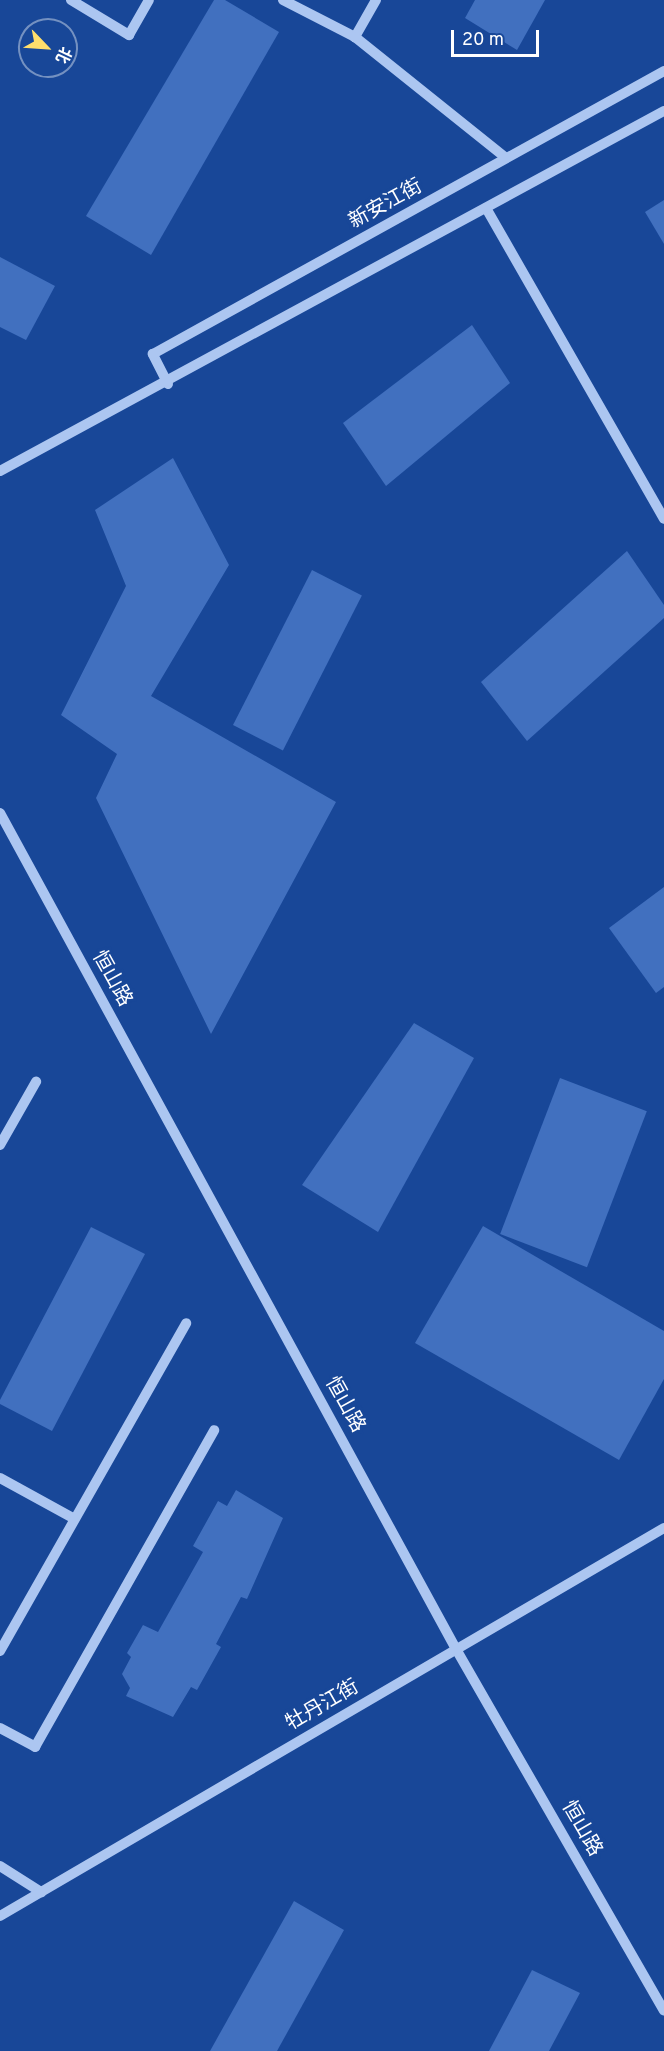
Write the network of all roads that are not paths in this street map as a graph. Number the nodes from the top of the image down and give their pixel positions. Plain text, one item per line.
1 (71, 0) edge
2 (149, 0) edge
3 (283, 0) edge
4 (376, 0) edge
5 (355, 37) junction
6 (664, 71) edge
7 (664, 111) edge
8 (506, 158) junction
9 (486, 208) junction
10 (168, 384) junction
11 (0, 471) edge
12 (664, 519) edge
13 (0, 813) edge
14 (36, 1082) dead end
15 (0, 1145) edge
16 (186, 1323) dead end
17 (214, 1430) dead end
18 (0, 1478) edge
19 (75, 1518) junction
20 (664, 1528) edge
21 (456, 1649) junction
22 (0, 1651) edge
23 (0, 1728) edge
24 (0, 1866) edge
25 (41, 1892) junction
26 (0, 1916) edge
27 (664, 2010) edge

1 - 2 street
3 - 5 street
4 - 5 street
5 - 8 street
6 - 8 street, 新安江街
7 - 9 street
8 - 10 street, 新安江街
9 - 10 street
9 - 12 street
10 - 11 street
13 - 21 street, 恒山路
14 - 15 street
16 - 19 street
17 - 23 street
18 - 19 street
19 - 22 street
20 - 21 street, 牡丹江街
21 - 25 street, 牡丹江街
21 - 27 street, 恒山路
24 - 25 street
25 - 26 street, 牡丹江街

